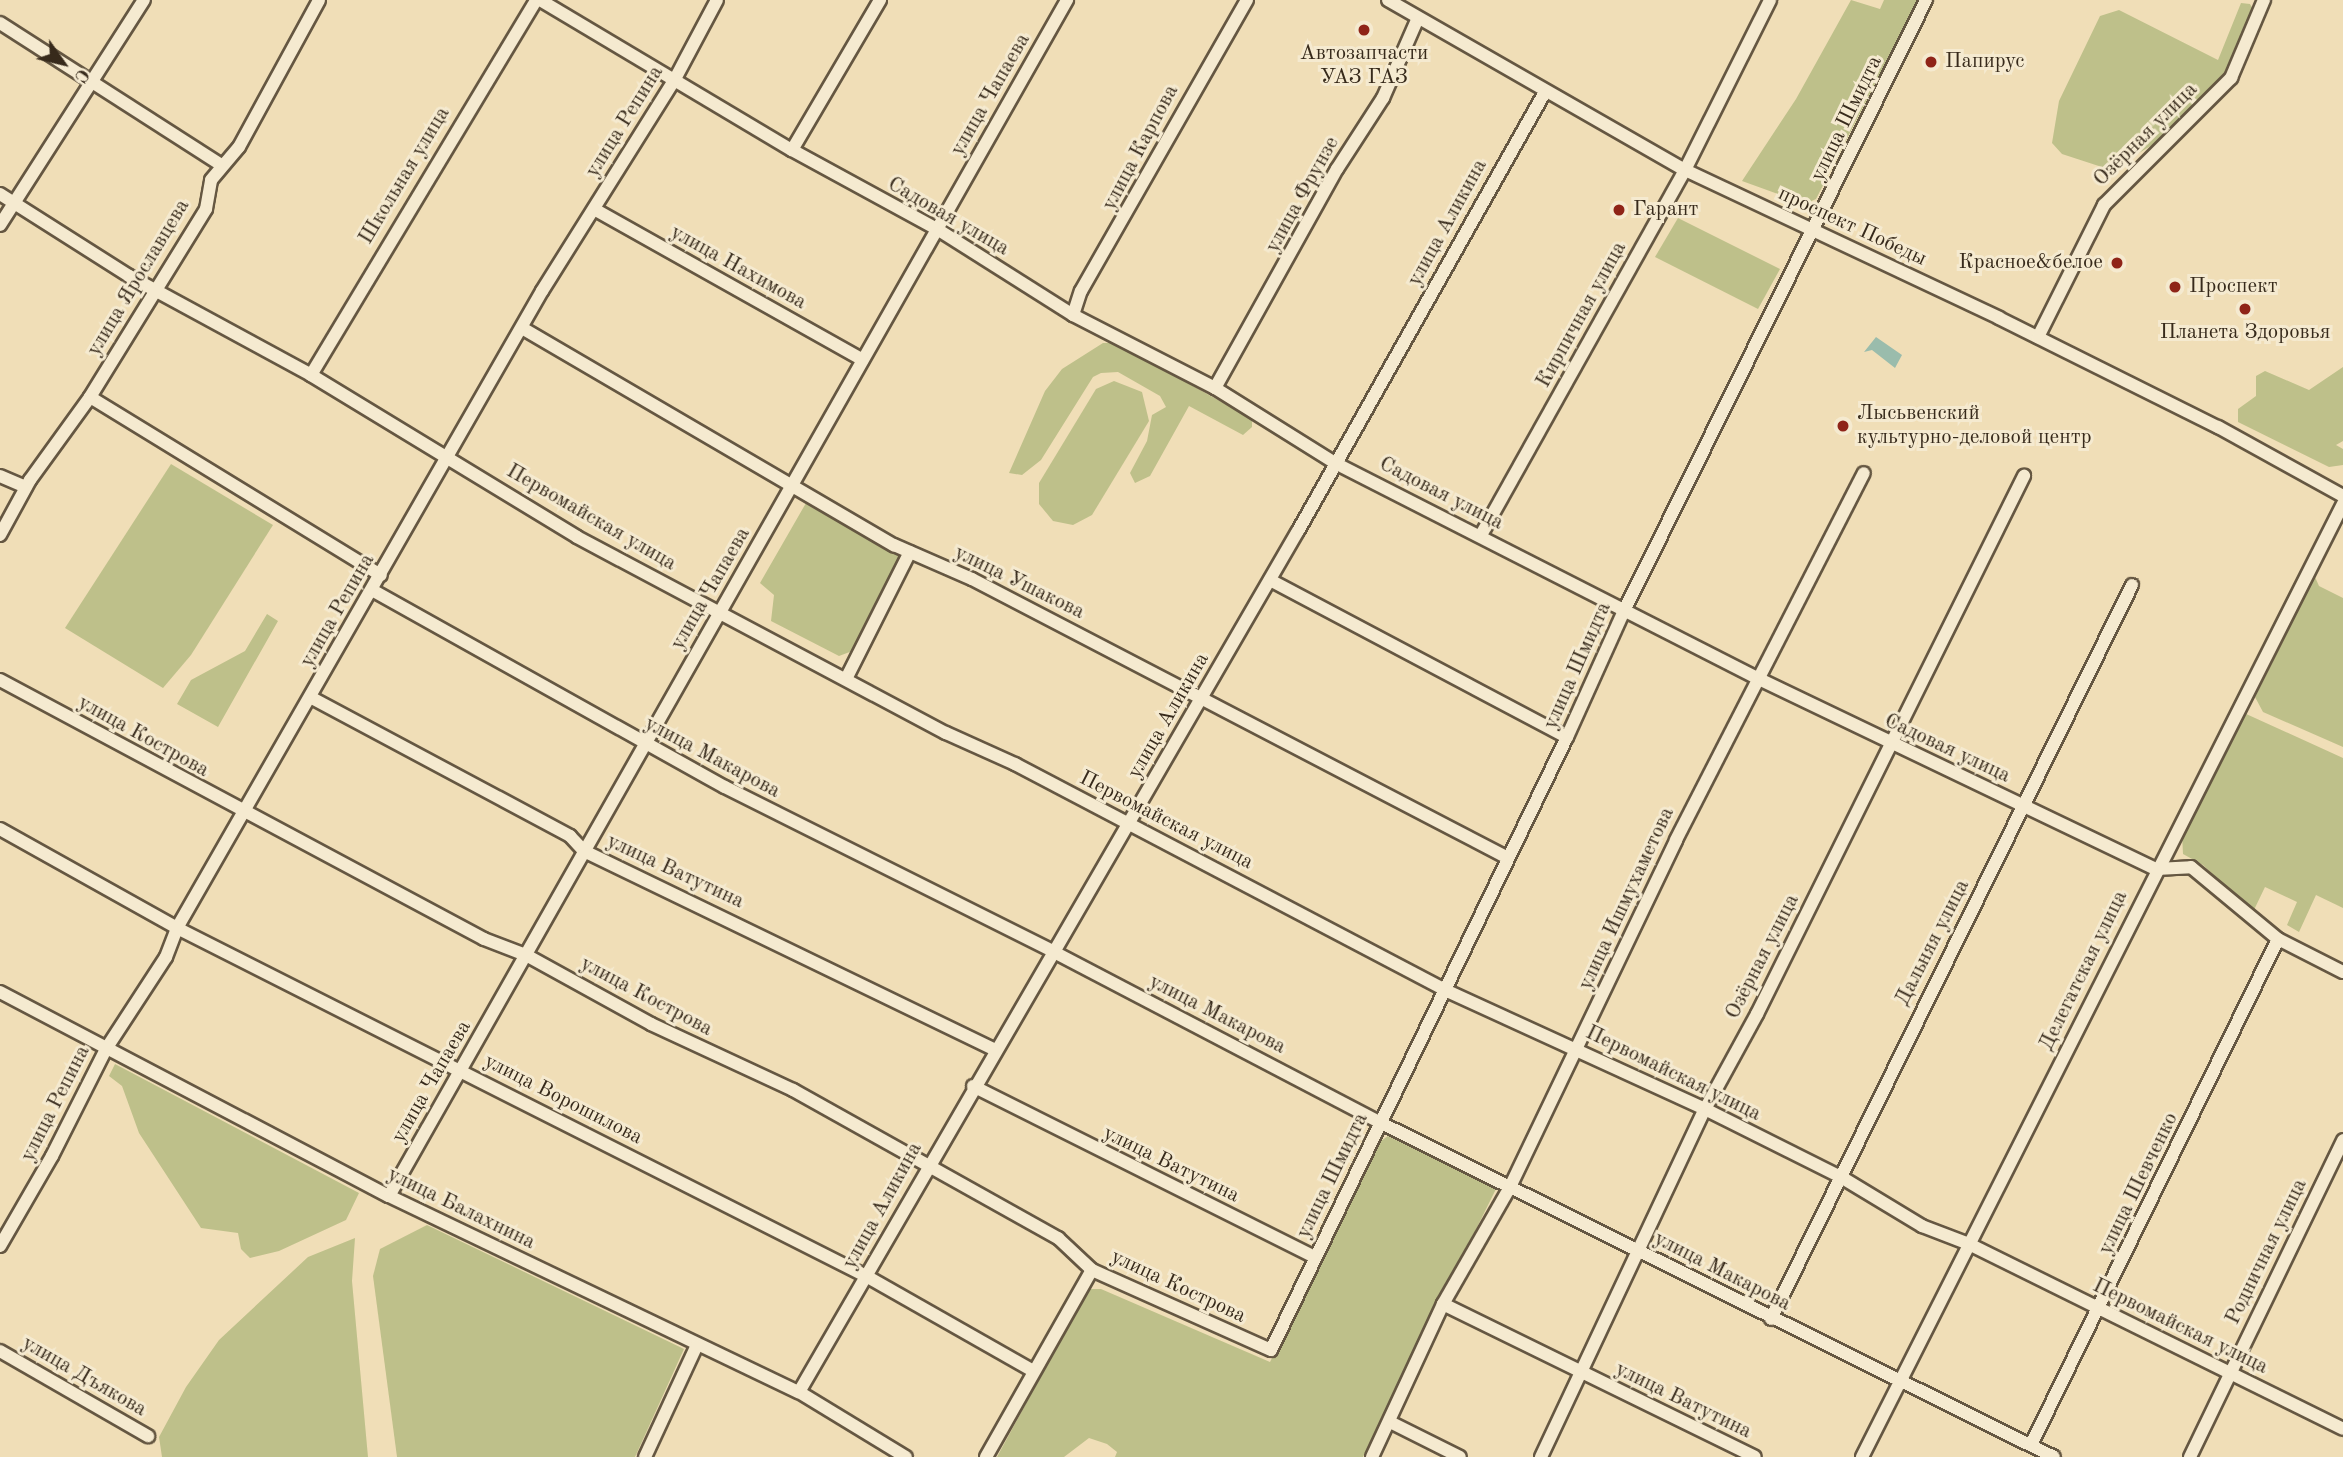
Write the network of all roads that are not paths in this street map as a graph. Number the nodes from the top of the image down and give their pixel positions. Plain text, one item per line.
1 (144, 0) edge
2 (319, 0) edge
3 (538, 0) edge
4 (717, 0) edge
5 (880, 0) edge
6 (1067, 0) edge
7 (1247, 0) edge
8 (1388, 0) edge
9 (1770, 0) edge
10 (1926, 0) edge
11 (2264, 0) edge
12 (1418, 18) junction
13 (0, 23) edge
14 (676, 79) junction
15 (92, 81) junction
16 (1545, 92) junction
17 (792, 150) junction
18 (221, 165) junction
19 (1685, 170) junction
20 (0, 194) edge
21 (14, 203) junction
22 (594, 209) junction
23 (0, 225) edge
24 (937, 229) junction
25 (1813, 231) junction
26 (156, 289) junction
27 (1073, 315) junction
28 (522, 328) junction
29 (2038, 337) junction
30 (863, 360) junction
31 (312, 375) junction
32 (1215, 388) junction
33 (90, 397) junction
34 (450, 458) junction
35 (1335, 463) junction
36 (1864, 472) dead end
37 (2024, 475) dead end
38 (0, 476) edge
39 (26, 487) junction
40 (791, 487) junction
41 (2343, 496) edge
42 (2343, 504) edge
43 (0, 535) edge
44 (1482, 536) junction
45 (910, 552) junction
46 (381, 575) junction
47 (1270, 580) junction
48 (2132, 585) dead end
49 (372, 590) junction
50 (721, 611) junction
51 (1624, 611) junction
52 (1757, 678) junction
53 (846, 679) junction
54 (0, 680) edge
55 (310, 697) junction
56 (1202, 698) junction
57 (1567, 737) junction
58 (1890, 744) junction
59 (645, 745) junction
60 (2024, 807) junction
61 (244, 812) junction
62 (1128, 825) junction
63 (0, 829) edge
64 (584, 851) junction
65 (1508, 858) junction
66 (2156, 869) junction
67 (177, 928) junction
68 (2278, 939) junction
69 (1054, 952) junction
70 (526, 955) junction
71 (2343, 972) edge
72 (1445, 990) junction
73 (0, 992) edge
74 (106, 1049) junction
75 (994, 1049) junction
76 (1578, 1049) junction
77 (461, 1070) junction
78 (973, 1086) junction
79 (1705, 1110) junction
80 (1381, 1123) junction
81 (2343, 1140) edge
82 (926, 1168) junction
83 (1841, 1177) junction
84 (1510, 1187) junction
85 (389, 1196) junction
86 (1969, 1244) junction
87 (0, 1246) edge
88 (1640, 1253) junction
89 (1315, 1258) junction
90 (1092, 1270) junction
91 (866, 1276) junction
92 (1443, 1304) junction
93 (2100, 1308) junction
94 (1771, 1319) junction
95 (697, 1345) junction
96 (1271, 1350) joint
97 (0, 1351) edge
98 (1033, 1371) junction
99 (1580, 1372) junction
100 (2229, 1373) junction
101 (1901, 1381) junction
102 (799, 1392) junction
103 (1390, 1422) junction
104 (2343, 1429) edge
105 (148, 1437) dead end
106 (2031, 1445) junction
107 (645, 1457) edge
108 (906, 1457) edge
109 (986, 1457) edge
110 (1372, 1457) edge
111 (1460, 1457) edge
112 (1541, 1457) edge
113 (1755, 1457) edge
114 (1862, 1457) edge
115 (2054, 1457) edge
116 (2190, 1457) edge

1 - 15 street
2 - 18 street, улица Ярославцева
3 - 14 street, Садовая улица
3 - 31 street, Школьная улица
4 - 14 street, улица Репина
5 - 17 street
6 - 24 street, улица Чапаева
7 - 27 street, улица Карпова
8 - 12 street, проспект Победы
9 - 19 street, Кирпичная улица
10 - 25 street, улица Шмидта
11 - 29 street, Озёрная улица
12 - 16 street, проспект Победы
12 - 32 street, улица Фрунзе
13 - 15 street
14 - 17 street, Садовая улица
14 - 22 street, улица Репина
15 - 18 street
15 - 21 street
16 - 19 street, проспект Победы
16 - 35 street, улица Аликина
17 - 24 street, Садовая улица
18 - 26 street, улица Ярославцева
19 - 25 street, проспект Победы
19 - 44 street, Кирпичная улица
20 - 21 street, Первомайская улица
21 - 23 street
21 - 26 street, Первомайская улица
22 - 28 street, улица Репина
22 - 30 street, улица Нахимова
24 - 27 street, Садовая улица
24 - 30 street, улица Чапаева
25 - 29 street, проспект Победы
25 - 51 street, улица Шмидта
26 - 31 street, Первомайская улица
26 - 33 street, улица Ярославцева
27 - 32 street, Садовая улица
28 - 34 street, улица Репина
28 - 40 street, улица Ушакова
29 - 41 street, проспект Победы
30 - 40 street, улица Чапаева
31 - 34 street, Первомайская улица
32 - 35 street, Садовая улица
33 - 39 street, улица Ярославцева
33 - 46 street
34 - 46 street, улица Репина
34 - 50 street, Первомайская улица
35 - 44 street, Садовая улица
35 - 47 street, улица Аликина
36 - 52 street, улица Ишмухаметова
37 - 58 street, Озёрная улица
38 - 39 street
39 - 43 street, улица Ярославцева
40 - 45 street, улица Ушакова
40 - 50 street, улица Чапаева
42 - 66 street, Делегатская улица
44 - 51 street, Садовая улица
45 - 53 street
45 - 56 street, улица Ушакова
46 - 49 street, улица Репина
47 - 56 street, улица Аликина
47 - 57 street
48 - 60 street, Дальняя улица
49 - 55 street, улица Репина
49 - 59 street, улица Макарова
50 - 53 street, Первомайская улица
50 - 59 street, улица Чапаева
51 - 52 street, Садовая улица
51 - 57 street, улица Шмидта
52 - 58 street, Садовая улица
52 - 76 street, улица Ишмухаметова
53 - 62 street, Первомайская улица
54 - 61 street, улица Кострова
55 - 61 street, улица Репина
55 - 64 street, улица Ватутина
56 - 62 street, улица Аликина
56 - 65 street, улица Ушакова
57 - 65 street, улица Шмидта
58 - 60 street, Садовая улица
58 - 79 street, Озёрная улица
59 - 64 street, улица Чапаева
59 - 69 street, улица Макарова
60 - 66 street, Садовая улица
60 - 83 street, Дальняя улица
61 - 67 street, улица Репина
61 - 70 street, улица Кострова
62 - 69 street, улица Аликина
62 - 72 street, Первомайская улица
63 - 67 street, улица Ворошилова
64 - 70 street, улица Чапаева
64 - 75 street, улица Ватутина
65 - 72 street, улица Шмидта
66 - 68 street, Садовая улица
66 - 86 street, Делегатская улица
67 - 74 street, улица Репина
67 - 77 street, улица Ворошилова
68 - 71 street, Садовая улица
68 - 93 street, улица Шевченко
69 - 75 street, улица Аликина
69 - 80 street, улица Макарова
70 - 77 street, улица Чапаева
70 - 82 street, улица Кострова
72 - 76 street, Первомайская улица
72 - 80 street, улица Шмидта
73 - 74 street, улица Балахнина
74 - 85 street, улица Балахнина
74 - 87 street, улица Репина
75 - 78 street, улица Аликина
76 - 79 street, Первомайская улица
76 - 84 street, улица Ишмухаметова
77 - 85 street, улица Чапаева
77 - 91 street, улица Ворошилова
78 - 82 street, улица Аликина
78 - 89 street, улица Ватутина
79 - 83 street, Первомайская улица
79 - 88 street, Озёрная улица
80 - 84 street, улица Макарова
80 - 89 street, улица Шмидта
81 - 100 street, Родничная улица
82 - 90 street, улица Кострова
82 - 91 street, улица Аликина
83 - 86 street, Первомайская улица
83 - 94 street, Дальняя улица
84 - 88 street, улица Макарова
84 - 92 street, улица Ишмухаметова
85 - 95 street, улица Балахнина
86 - 93 street, Первомайская улица
86 - 101 street, Делегатская улица
88 - 94 street, улица Макарова
88 - 99 street, Озёрная улица
89 - 96 street, улица Шмидта
90 - 96 street, улица Кострова
90 - 98 street
91 - 98 street, улица Ворошилова
91 - 102 street, улица Аликина
92 - 99 street, улица Ватутина
92 - 103 street, улица Ишмухаметова
93 - 100 street, Первомайская улица
93 - 106 street, улица Шевченко
94 - 101 street, улица Макарова
95 - 102 street, улица Балахнина
95 - 107 street
97 - 105 street, улица Дъякова
98 - 109 street
99 - 112 street, Озёрная улица
99 - 113 street, улица Ватутина
100 - 104 street, Первомайская улица
100 - 116 street, Родничная улица
101 - 106 street, улица Макарова
101 - 114 street, Делегатская улица
102 - 108 street, улица Балахнина
103 - 110 street, улица Ишмухаметова
103 - 111 street
106 - 115 street, улица Макарова

